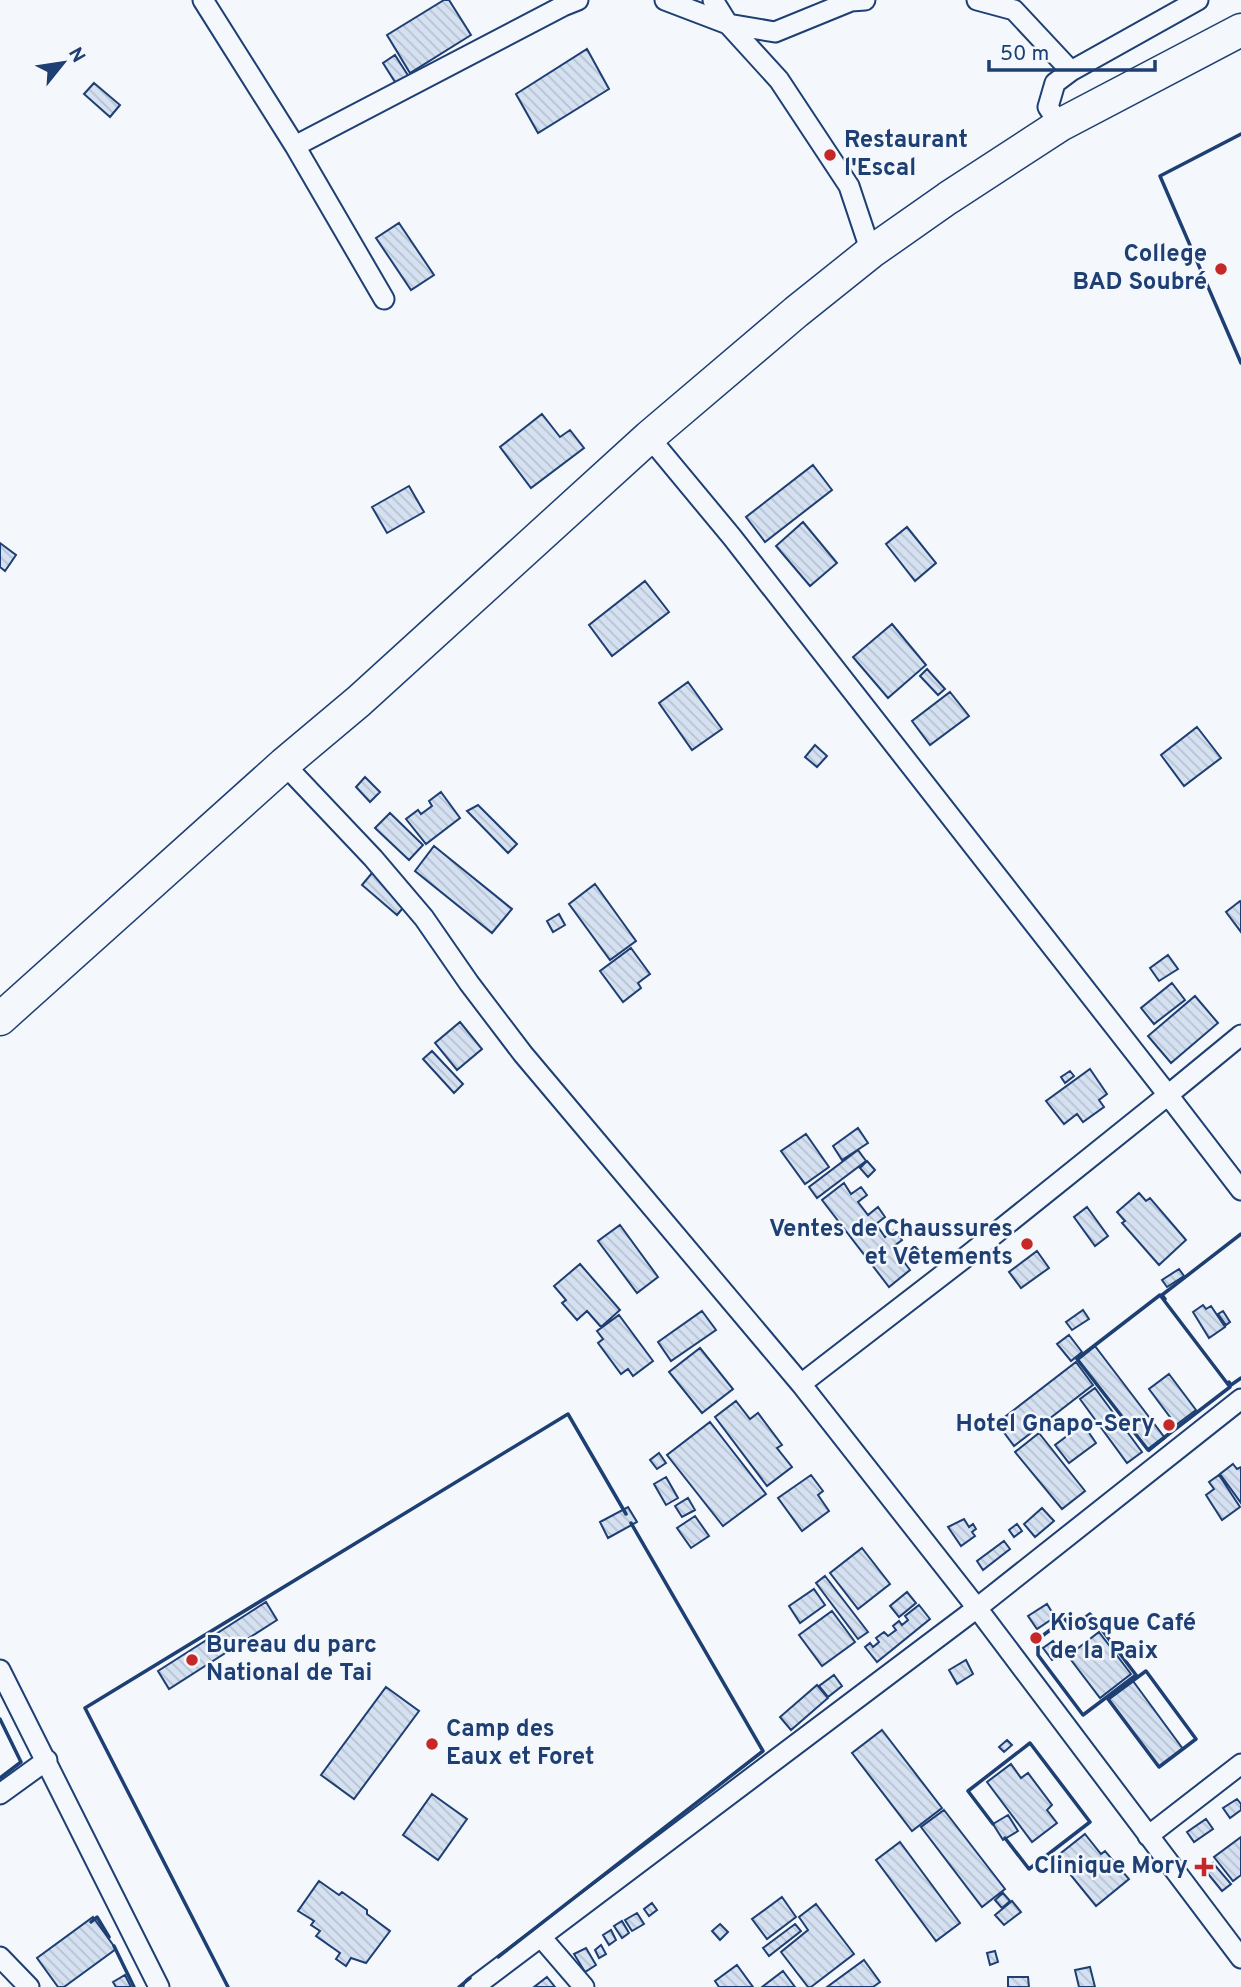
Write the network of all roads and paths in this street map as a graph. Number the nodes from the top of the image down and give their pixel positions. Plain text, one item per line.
1 (203, 0) edge
2 (578, 0) edge
3 (665, 0) edge
4 (713, 0) edge
5 (865, 0) edge
6 (977, 0) edge
7 (1198, 0) edge
8 (728, 24) junction
9 (1241, 30) edge
10 (1070, 71) junction
11 (1060, 125) junction
12 (295, 146) junction
13 (871, 252) junction
14 (384, 299) dead end
15 (649, 437) junction
16 (284, 764) junction
17 (0, 1019) edge
18 (1241, 1035) edge
19 (1168, 1095) junction
20 (1241, 1190) edge
21 (801, 1384) junction
22 (1241, 1399) edge
23 (977, 1608) junction
24 (0, 1670) edge
25 (47, 1760) junction
26 (1241, 1764) edge
27 (0, 1794) edge
28 (1149, 1836) junction
29 (541, 1937) junction
30 (0, 1956) edge
31 (1241, 1958) edge
32 (29, 1987) edge
33 (159, 1987) edge
34 (474, 1987) edge
35 (584, 1987) edge

1 - 12 street
2 - 12 street
3 - 8 street
4 - 8 street
5 - 8 street
6 - 10 street
7 - 10 street
8 - 13 street
9 - 11 main road
10 - 11 street
11 - 13 main road
12 - 14 street
13 - 15 main road
15 - 16 main road
15 - 19 street
16 - 17 main road
16 - 21 street
18 - 19 street
19 - 20 street
19 - 21 street
21 - 23 street
22 - 23 street
23 - 28 street
23 - 29 street
24 - 25 street
25 - 27 street
25 - 33 street
26 - 28 street
28 - 31 street
29 - 34 street
29 - 35 street
30 - 32 street

